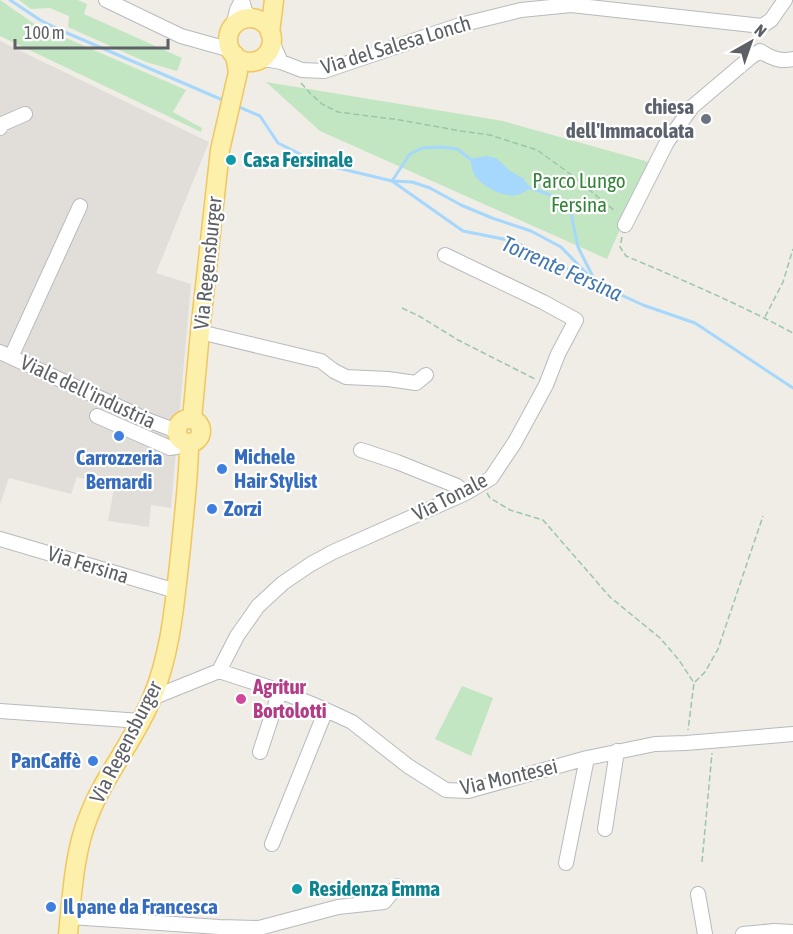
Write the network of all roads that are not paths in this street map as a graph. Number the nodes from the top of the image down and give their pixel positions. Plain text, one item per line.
1 (106, 0) edge
2 (273, 0) edge
3 (785, 0) edge
4 (242, 1) edge
5 (575, 2) edge
6 (254, 19) junction
7 (762, 26) junction
8 (232, 28) junction
9 (271, 37) junction
10 (209, 43) junction
11 (760, 51) junction
12 (793, 59) edge
13 (243, 60) junction
14 (281, 62) junction
15 (25, 114) dead end
16 (0, 128) edge
17 (80, 206) dead end
18 (625, 225) road end
19 (445, 255) dead end
20 (200, 332) junction
21 (6, 355) edge
22 (426, 375) dead end
23 (97, 416) dead end
24 (183, 438) junction
25 (361, 450) dead end
26 (465, 493) junction
27 (0, 539) edge
28 (176, 591) junction
29 (219, 671) junction
30 (280, 691) junction
31 (152, 698) junction
32 (326, 710) junction
33 (0, 711) edge
34 (141, 721) junction
35 (793, 734) edge
36 (617, 751) junction
37 (260, 752) dead end
38 (587, 758) junction
39 (605, 829) dead end
40 (272, 844) dead end
41 (566, 863) dead end
42 (397, 886) dead end
43 (698, 894) dead end
44 (69, 925) edge
45 (793, 932) edge
46 (705, 934) edge
47 (743, 934) edge

1 - 10 street, Via del Salesa Lonch
2 - 6 main road
2 - 9 main road
3 - 7 street
4 - 6 street
4 - 8 street
5 - 7 street, Via del Salesa Lonch
5 - 14 street, Via del Salesa Lonch
6 - 8 main road
6 - 9 main road
7 - 11 street
8 - 10 street
8 - 13 main road
9 - 13 main road
9 - 14 street
10 - 13 street, Via del Salesa Lonch
11 - 12 street
11 - 18 street
13 - 14 street, Via del Salesa Lonch
13 - 20 main road, Via Regensburger
15 - 16 street
17 - 21 street
19 - 26 street, Via Tonale
20 - 22 street
20 - 24 main road, Via Regensburger
21 - 24 street, Viale dell'industria
23 - 24 street
24 - 28 main road, Via Regensburger
25 - 26 street
26 - 29 street, Via Tonale
27 - 28 street, Via Fersina
28 - 31 main road, Via Regensburger
29 - 30 street, Via Montesei
29 - 31 street
30 - 32 street, Via Montesei
30 - 37 street
31 - 34 main road, Via Regensburger
32 - 38 street, Via Montesei
32 - 40 street
33 - 34 street
34 - 44 main road, Via Regensburger
35 - 36 street, Via Montesei
36 - 38 street, Via Montesei
36 - 39 street
38 - 41 street
42 - 44 street
43 - 46 street
45 - 47 street

